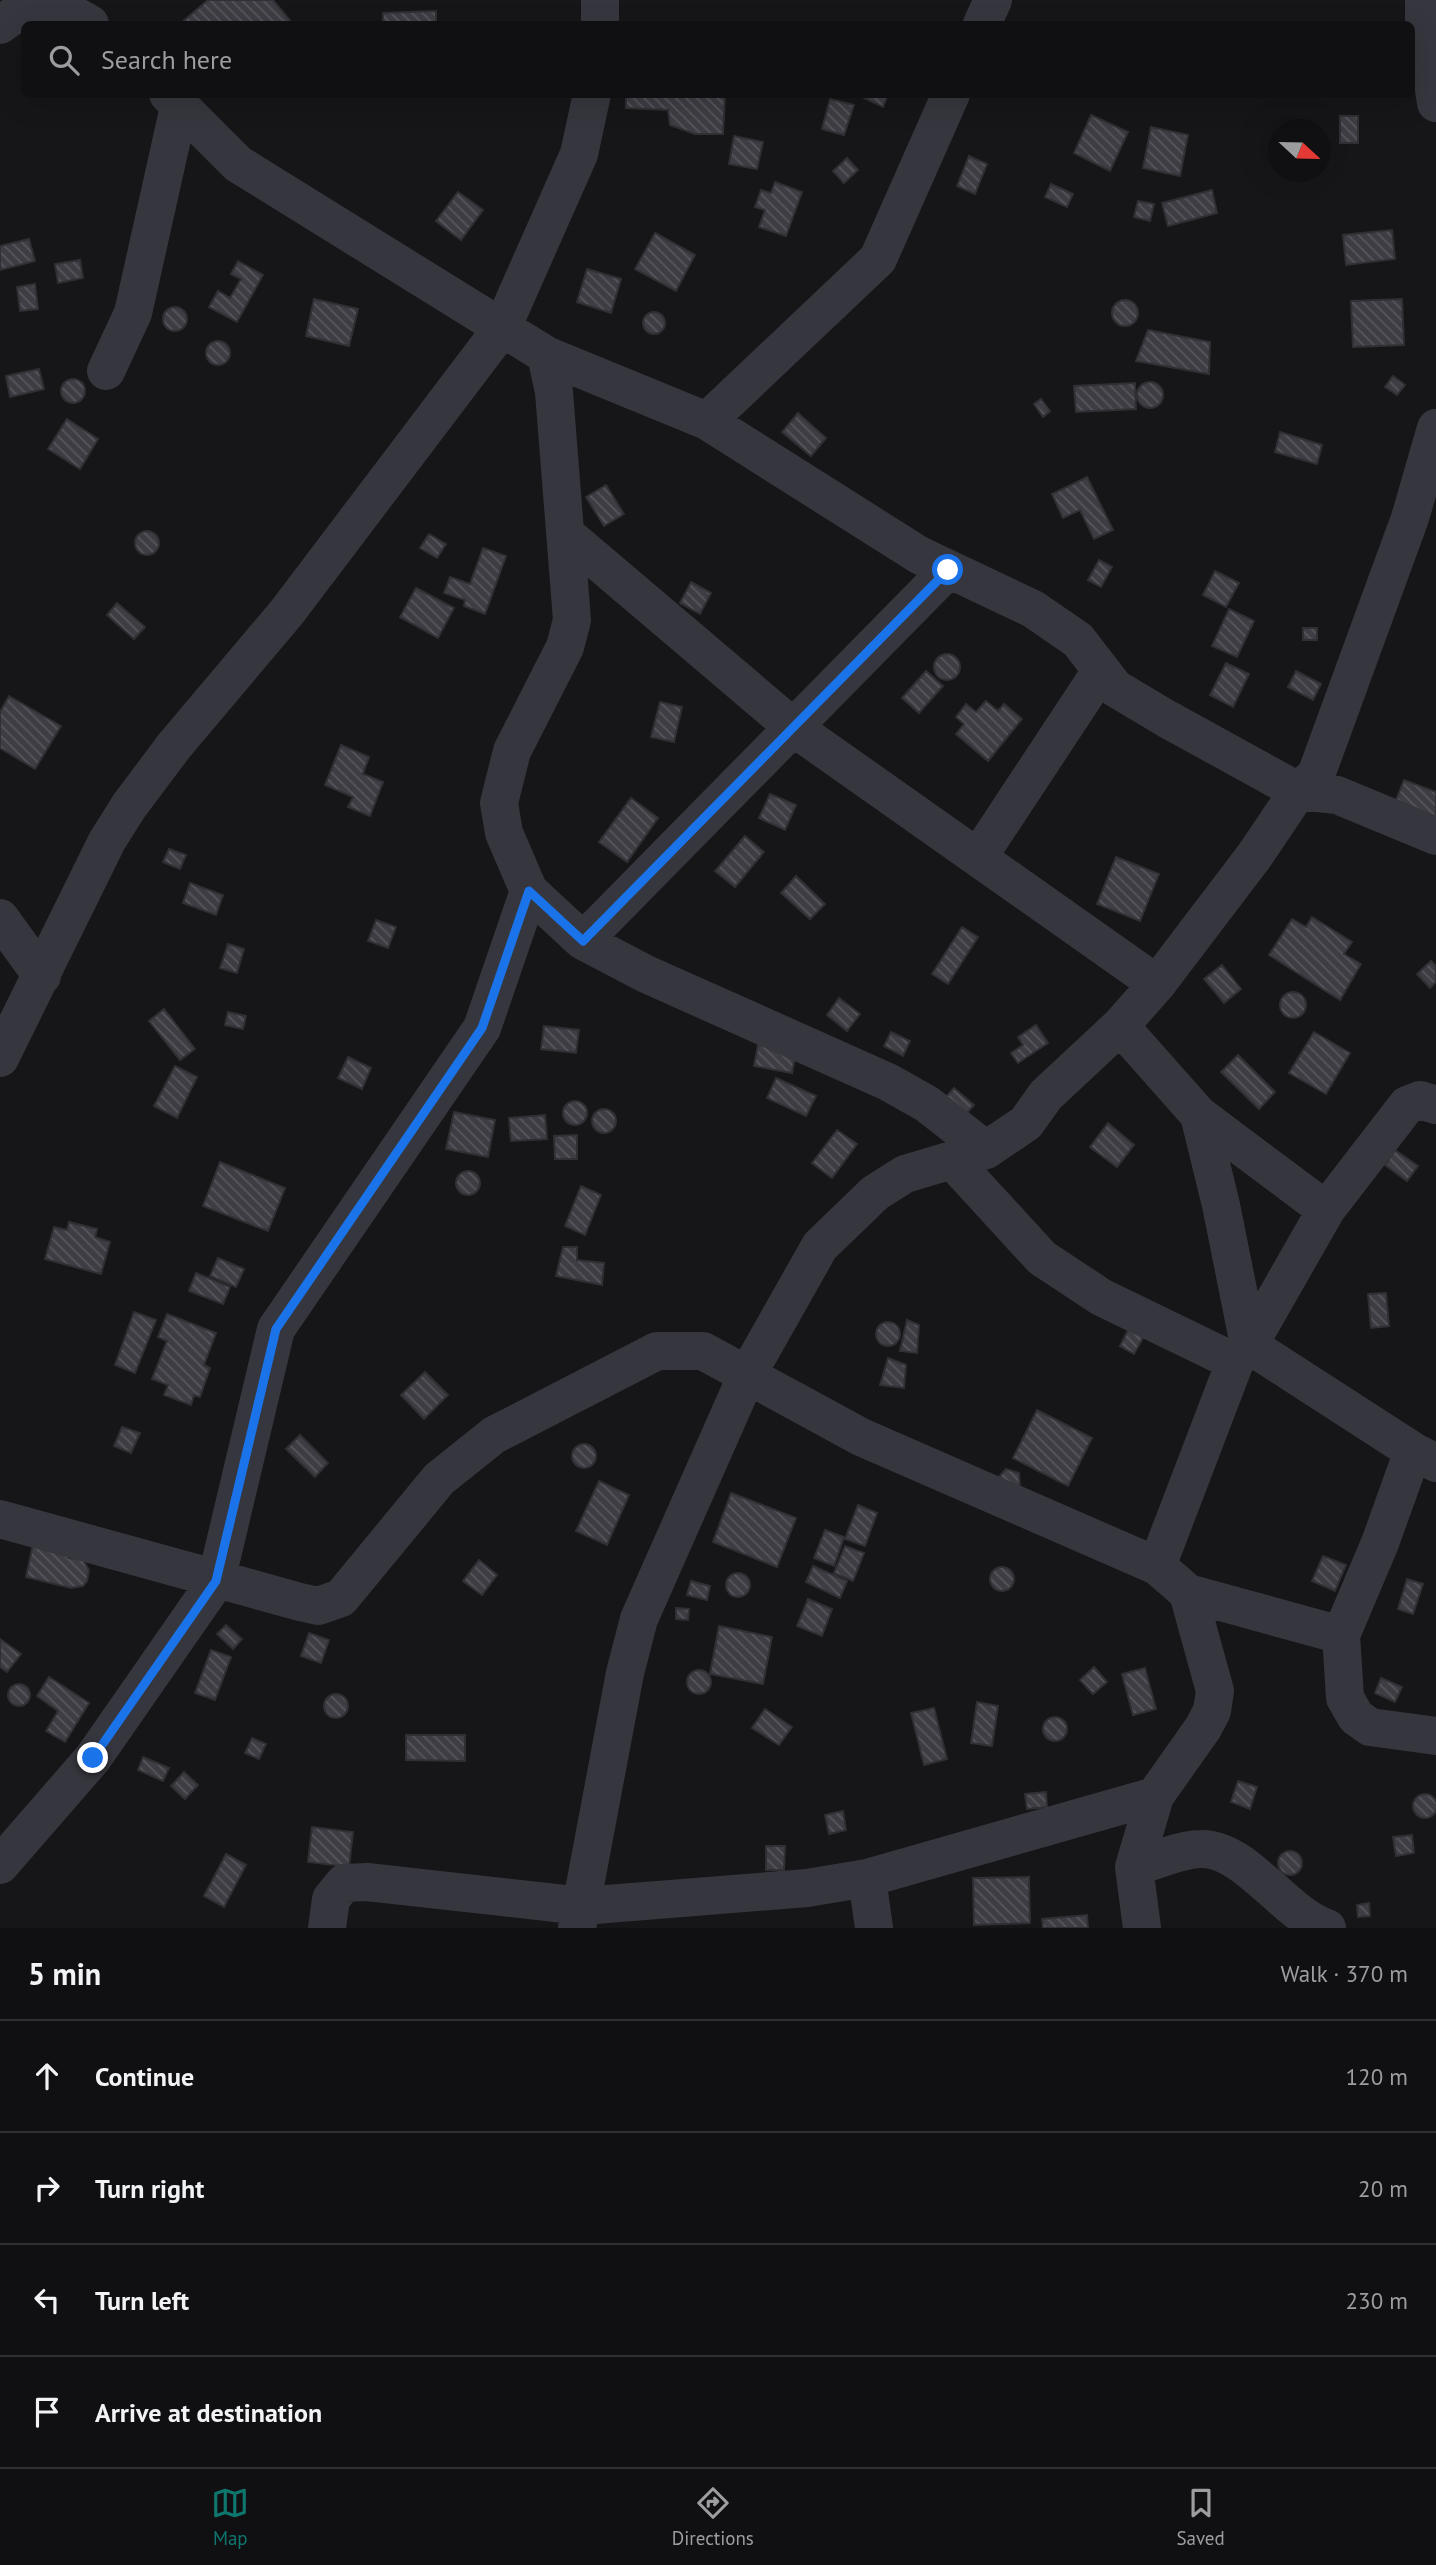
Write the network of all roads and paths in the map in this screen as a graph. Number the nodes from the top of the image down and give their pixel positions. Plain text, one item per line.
1 (600, 0) edge
2 (993, 0) edge
3 (1424, 0) edge
4 (83, 21) edge
5 (600, 21) edge
6 (983, 21) edge
7 (0, 25) edge
8 (591, 98) edge
9 (949, 98) edge
10 (173, 101) edge
11 (1436, 103) edge
12 (502, 328) junction
13 (546, 355) junction
14 (106, 371) dead end
15 (707, 421) junction
16 (1436, 428) edge
17 (568, 536) junction
18 (948, 570) junction
19 (1101, 671) junction
20 (794, 727) junction
21 (1298, 791) junction
22 (1436, 836) edge
23 (979, 856) junction
24 (529, 891) junction
25 (0, 918) edge
26 (583, 941) junction
27 (42, 976) junction
28 (1157, 984) junction
29 (1120, 1026) junction
30 (0, 1058) edge
31 (1436, 1105) edge
32 (1199, 1115) junction
33 (969, 1155) junction
34 (1326, 1210) junction
35 (1242, 1354) junction
36 (746, 1377) junction
37 (1424, 1457) edge
38 (0, 1519) edge
39 (1157, 1566) junction
40 (216, 1581) junction
41 (1188, 1593) junction
42 (1341, 1635) junction
43 (1436, 1736) edge
44 (1155, 1796) junction
45 (0, 1865) edge
46 (1134, 1867) junction
47 (867, 1878) junction
48 (580, 1917) edge
49 (327, 1928) edge
50 (874, 1928) edge
51 (1142, 1928) edge
52 (1327, 1928) edge

1 - 5 street
2 - 6 street
3 - 11 street
4 - 7 street
8 - 12 street
9 - 15 street
10 - 12 street
10 - 14 street
12 - 13 street
12 - 27 street
13 - 15 street
13 - 17 street
15 - 18 street
16 - 21 street
17 - 20 street
17 - 24 street
18 - 19 street
18 - 20 street
19 - 21 street
19 - 23 street
20 - 23 street
20 - 26 street
21 - 22 street
21 - 28 street
23 - 28 street
24 - 26 street
24 - 40 street
25 - 27 street
26 - 33 street
27 - 30 street
28 - 29 street
29 - 32 street
29 - 33 street
31 - 34 street
32 - 34 street
32 - 35 street
33 - 35 street
33 - 36 street
34 - 35 street
35 - 37 street
35 - 39 street
36 - 39 street
36 - 40 street
36 - 48 street
37 - 42 street
38 - 40 street
39 - 41 street
40 - 45 street
41 - 42 street
41 - 44 street
42 - 43 street
44 - 46 street
44 - 47 street
46 - 51 street
46 - 52 street
47 - 48 street
47 - 50 street
48 - 49 street

